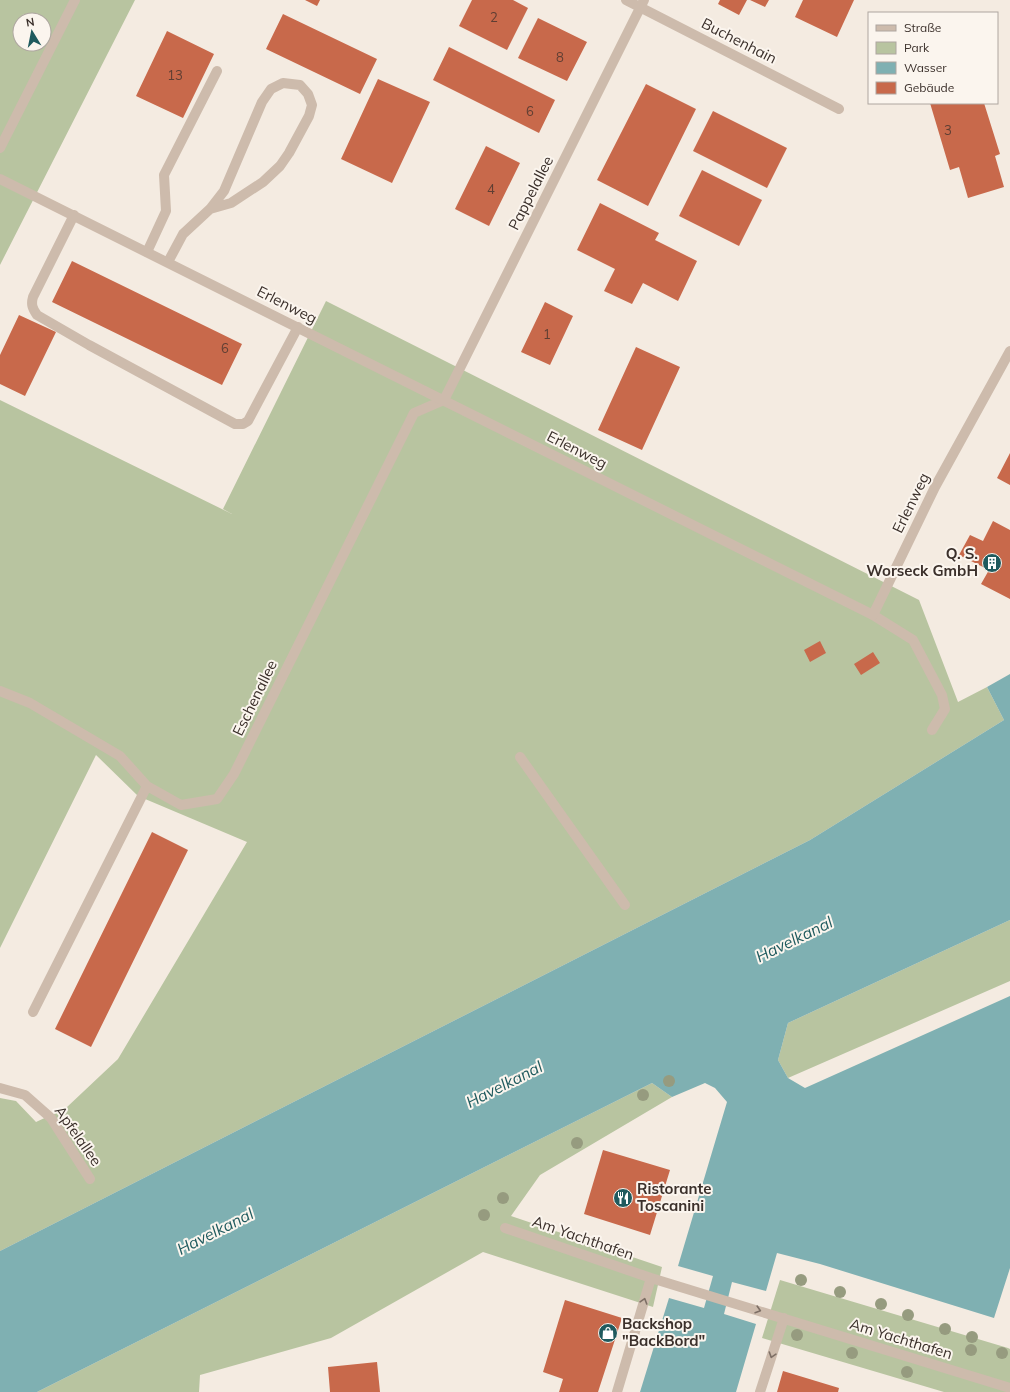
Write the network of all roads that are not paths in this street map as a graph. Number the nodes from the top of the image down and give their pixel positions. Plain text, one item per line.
1 (75, 0) edge
2 (626, 0) edge
3 (643, 4) edge
4 (217, 71) dead end
5 (839, 109) dead end
6 (0, 148) edge
7 (0, 179) edge
8 (210, 209) junction
9 (74, 215) junction
10 (148, 252) junction
11 (168, 262) junction
12 (298, 327) junction
13 (1010, 351) edge
14 (444, 400) junction
15 (874, 615) junction
16 (0, 691) edge
17 (932, 730) dead end
18 (520, 757) dead end
19 (147, 786) junction
20 (625, 905) dead end
21 (33, 1012) dead end
22 (0, 1088) edge
23 (90, 1179) dead end
24 (505, 1228) dead end
25 (651, 1278) junction
26 (784, 1318) junction
27 (1010, 1388) edge
28 (617, 1392) edge
29 (760, 1392) edge

1 - 6 street
2 - 3 street, Buchenhain
3 - 5 street, Buchenhain
3 - 14 street, Pappelallee
4 - 10 street
7 - 9 street, Erlenweg
8 - 8 street
8 - 11 street
9 - 10 street, Erlenweg
9 - 12 street
10 - 11 street, Erlenweg
11 - 12 street, Erlenweg
12 - 14 street, Erlenweg
13 - 15 street, Erlenweg
14 - 15 street, Erlenweg
14 - 19 street, Eschenallee
15 - 17 street
16 - 19 street, Eschenallee
18 - 20 street
19 - 21 street
22 - 23 street, Apfelallee
24 - 25 street, Am Yachthafen
25 -> 26 street, Am Yachthafen
28 -> 25 street
26 - 27 street, Am Yachthafen
26 -> 29 street

